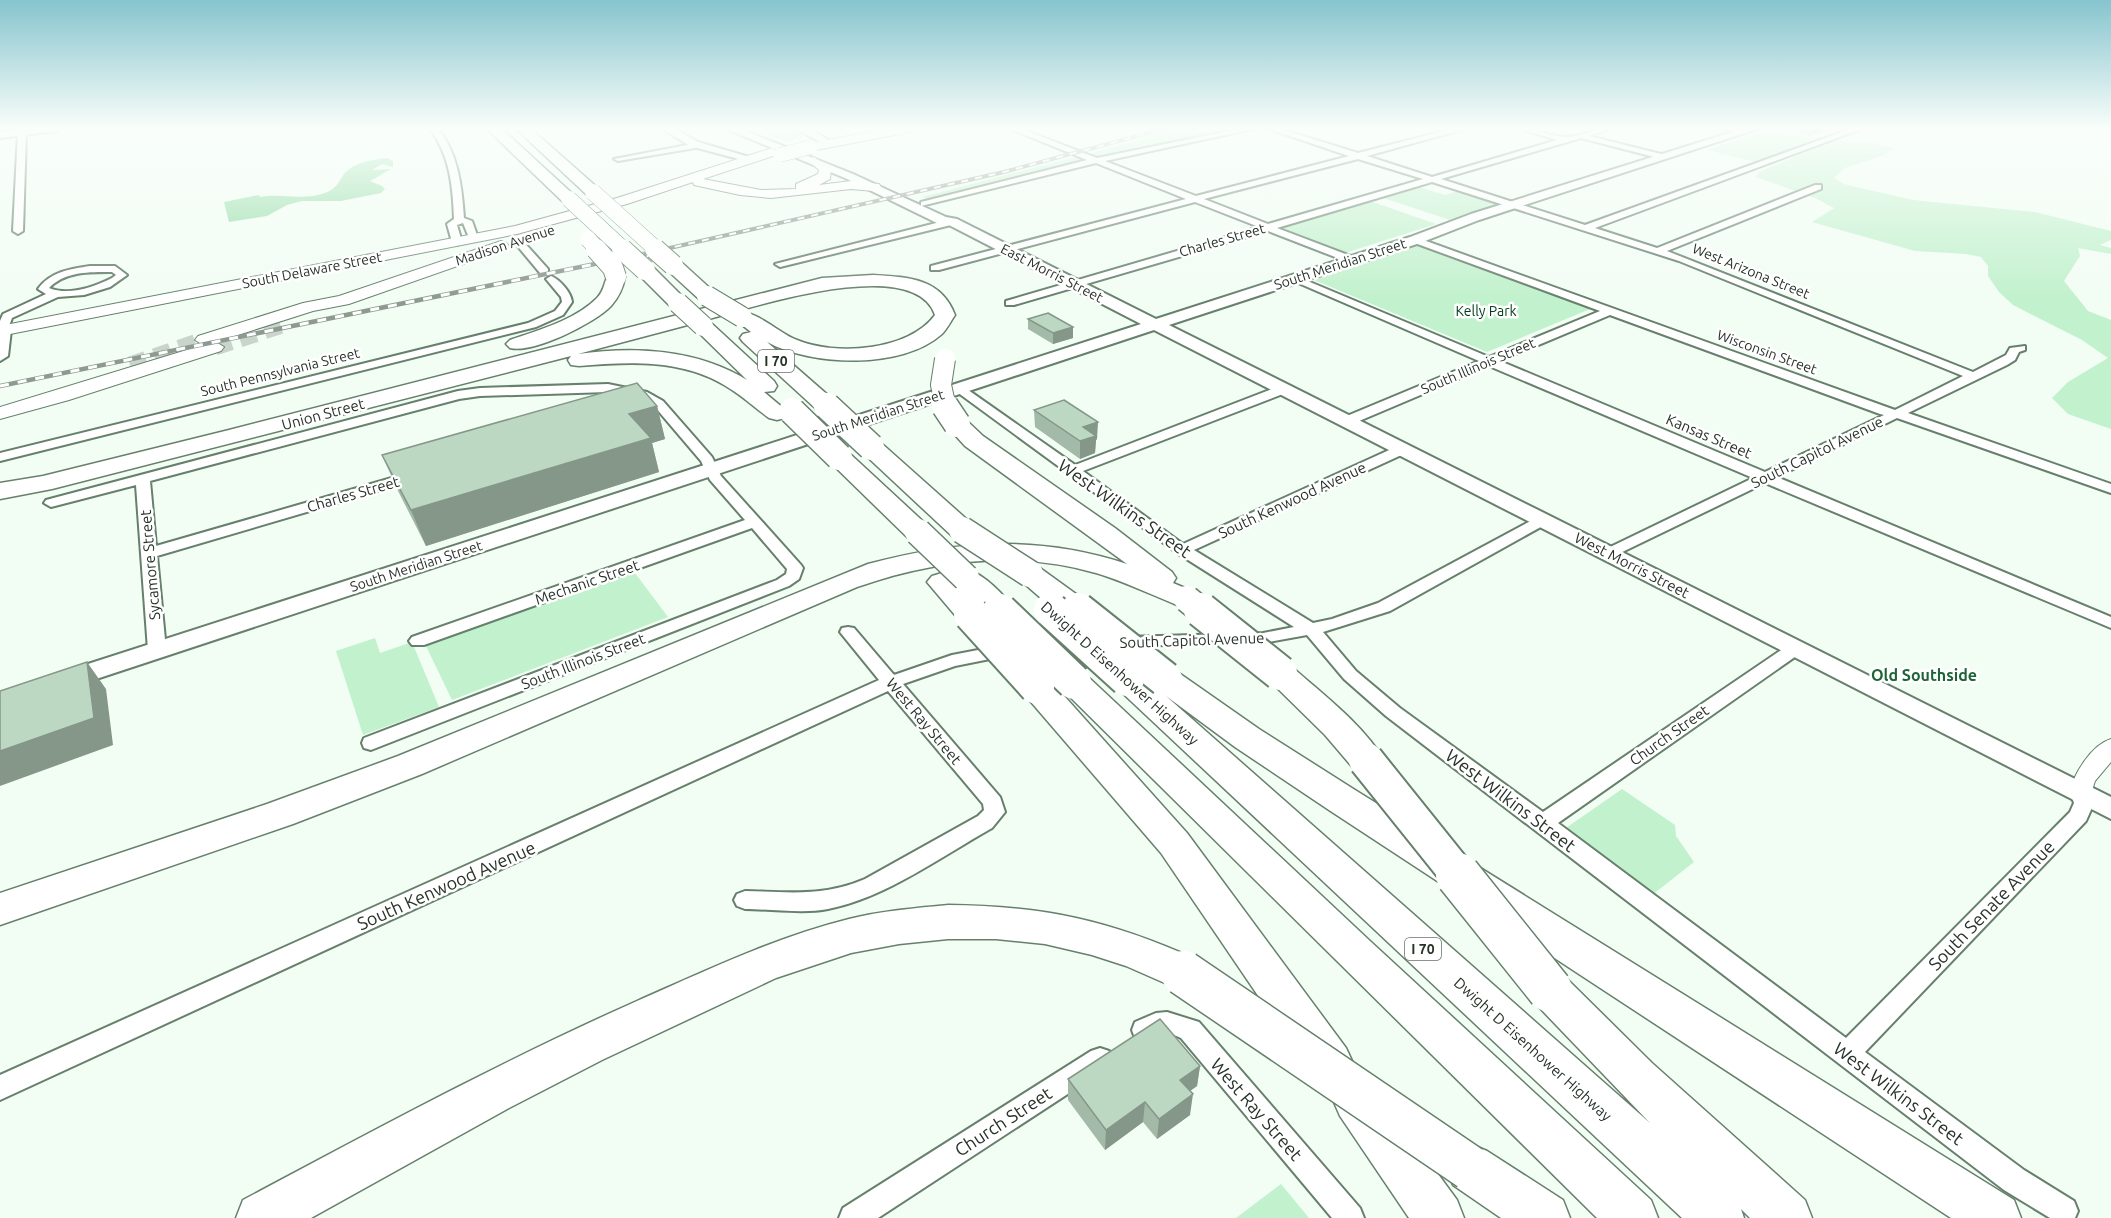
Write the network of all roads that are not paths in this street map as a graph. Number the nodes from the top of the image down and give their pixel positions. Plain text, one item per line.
1 (19, 185) edge
2 (454, 185) edge
3 (551, 185) edge
4 (585, 185) edge
5 (671, 185) edge
6 (690, 185) edge
7 (721, 185) edge
8 (730, 185) edge
9 (810, 185) edge
10 (844, 185) edge
11 (854, 185) edge
12 (868, 185) edge
13 (885, 185) edge
14 (1001, 185) edge
15 (1158, 185) edge
16 (1249, 185) edge
17 (1412, 185) edge
18 (1450, 185) edge
19 (1576, 185) edge
20 (1704, 185) edge
21 (1818, 187) dead end
22 (874, 188) junction
23 (1195, 199) junction
24 (565, 201) junction
25 (622, 201) joint
26 (924, 204) junction
27 (1513, 205) junction
28 (459, 220) junction
29 (952, 222) junction
30 (1267, 227) junction
31 (1586, 228) junction
32 (18, 231) dead end
33 (465, 240) junction
34 (1415, 240) junction
35 (518, 241) junction
36 (1006, 249) junction
37 (1657, 251) junction
38 (1352, 260) junction
39 (780, 264) dead end
40 (935, 267) dead end
41 (1294, 279) junction
42 (1075, 284) junction
43 (55, 294) junction
44 (343, 300) junction
45 (1010, 303) dead end
46 (322, 304) junction
47 (1609, 311) junction
48 (736, 318) junction
49 (288, 323) tunnel mouth
50 (1153, 323) junction
51 (2, 330) edge
52 (245, 332) dead end
53 (2021, 348) dead end
54 (0, 356) edge
55 (174, 356) dead end
56 (1489, 361) junction
57 (130, 365) tunnel mouth
58 (1973, 376) junction
59 (961, 388) junction
60 (1284, 389) junction
61 (48, 399) junction
62 (659, 404) junction
63 (309, 406) junction
64 (7, 410) edge
65 (639, 410) edge
66 (784, 412) junction
67 (1895, 414) junction
68 (1347, 421) junction
69 (236, 436) junction
70 (1403, 449) junction
71 (0, 457) edge
72 (711, 470) junction
73 (1072, 471) junction
74 (428, 472) edge
75 (1766, 478) junction
76 (143, 479) junction
77 (0, 489) edge
78 (2111, 489) edge
79 (51, 503) dead end
80 (1543, 520) junction
81 (755, 522) junction
82 (1182, 550) junction
83 (150, 553) junction
84 (1609, 553) junction
85 (1187, 599) junction
86 (2111, 623) edge
87 (1312, 630) junction
88 (848, 632) dead end
89 (418, 640) dead end
90 (1796, 648) junction
91 (157, 650) junction
92 (1146, 679) junction
93 (891, 682) junction
94 (1056, 684) junction
95 (44, 687) edge
96 (371, 743) dead end
97 (2111, 747) edge
98 (2081, 794) junction
99 (2111, 809) edge
100 (1543, 823) junction
101 (745, 900) dead end
102 (0, 909) edge
103 (1152, 1025) joint
104 (1847, 1053) junction
105 (0, 1088) edge
106 (2064, 1211) dead end
107 (261, 1218) edge
108 (854, 1218) edge
109 (1350, 1218) edge
110 (1439, 1218) edge
111 (1545, 1218) edge
112 (1634, 1218) edge
113 (1719, 1218) edge
114 (1787, 1218) edge
115 (1996, 1218) edge

1 - 32 street
2 - 28 street
3 - 24 highway
4 - 48 highway, Dwight D Eisenhower Highway / I 70, bridge
5 - 25 main road, Madison Avenue
6 - 35 main road, Madison Avenue
7 - 10 main road
8 - 9 main road
11 - 22 main road
12 - 22 main road, East Morris Street
13 - 26 main road, East Morris Street
14 - 26 street
15 - 23 street
16 - 23 street
17 - 30 street, Charles Street
18 - 27 street, West Arizona Street
19 - 27 main road, South Meridian Street
20 - 31 street
21 - 37 street
22 - 29 main road, East Morris Street
23 - 30 street
23 - 36 street
24 - 63 highway, bridge
24 - 66 highway, I 70, bridge
25 - 33 main road, South Delaware Street
26 - 29 main road, East Morris Street
27 - 31 street, West Arizona Street
27 - 34 main road, South Meridian Street
28 - 33 street
28 - 33 street
29 - 36 main road, East Morris Street
29 - 39 street
30 - 38 street
30 - 42 street, Charles Street
31 - 37 street, West Arizona Street
33 - 51 main road, South Delaware Street
34 - 38 main road, South Meridian Street
34 - 47 street, Wisconsin Street
35 - 44 main road, Madison Avenue
35 - 71 street, South Pennsylvania Street
36 - 40 street
36 - 42 main road, East Morris Street
37 - 58 street, West Arizona Street
38 - 41 main road, South Meridian Street
41 - 50 main road, South Meridian Street
41 - 56 street, Kansas Street
42 - 45 street, Charles Street
42 - 50 main road, East Morris Street
43 - 43 street
43 - 51 street
44 - 46 main road, Madison Avenue
44 - 49 main road, Madison Avenue
46 - 52 main road, Madison Avenue
46 - 61 main road, Madison Avenue
47 - 56 street, South Illinois Street
47 - 67 street, Wisconsin Street
48 - 69 highway
48 - 92 highway, Dwight D Eisenhower Highway / I 70, bridge
50 - 59 main road, South Meridian Street
50 - 60 main road, West Morris Street
51 - 54 main road
53 - 58 street, South Capitol Avenue
55 - 61 main road, Madison Avenue
56 - 68 street, South Illinois Street
56 - 75 street, Kansas Street
57 - 64 main road, Madison Avenue
58 - 67 street, South Capitol Avenue
59 - 72 main road, South Meridian Street
59 - 73 street, West Wilkins Street
60 - 68 main road, West Morris Street
60 - 73 street
61 - 64 main road, Madison Avenue
62 - 65 street
62 - 72 street
62 - 76 street, Union Street
63 - 77 highway
63 - 85 highway, bridge
66 - 69 highway
66 - 94 highway, I 70, bridge
67 - 75 street, South Capitol Avenue
67 - 78 street, Wisconsin Street
68 - 70 main road, West Morris Street
69 - 77 highway
70 - 80 main road, West Morris Street
70 - 82 street, South Kenwood Avenue
72 - 81 street
72 - 91 main road, South Meridian Street
73 - 82 street, West Wilkins Street
74 - 83 street, Charles Street
75 - 84 street, South Capitol Avenue
75 - 86 street, Kansas Street
76 - 79 street, Union Street
76 - 83 street, Sycamore Street
80 - 84 main road, West Morris Street
80 - 87 street, South Capitol Avenue
81 - 89 street, Mechanic Street
81 - 96 street, South Illinois Street
82 - 87 street, West Wilkins Street
83 - 91 street, Sycamore Street
84 - 90 main road, West Morris Street
85 - 102 highway
85 - 114 highway, bridge
87 - 93 street, South Capitol Avenue
87 - 100 street, West Wilkins Street
88 - 93 street, West Ray Street
90 - 98 main road, West Morris Street
90 - 100 street, Church Street
91 - 95 main road, South Meridian Street
92 - 113 highway, Dwight D Eisenhower Highway / I 70
92 - 115 highway
93 - 101 street, West Ray Street
93 - 105 street, South Kenwood Avenue
94 - 110 highway
94 - 112 highway
97 - 98 street, South Senate Avenue
98 - 99 main road, West Morris Street
98 - 104 street, South Senate Avenue
100 - 104 street, West Wilkins Street
103 - 108 street, Church Street
103 - 109 street, West Ray Street
104 - 106 street, West Wilkins Street
107 - 111 highway, bridge

